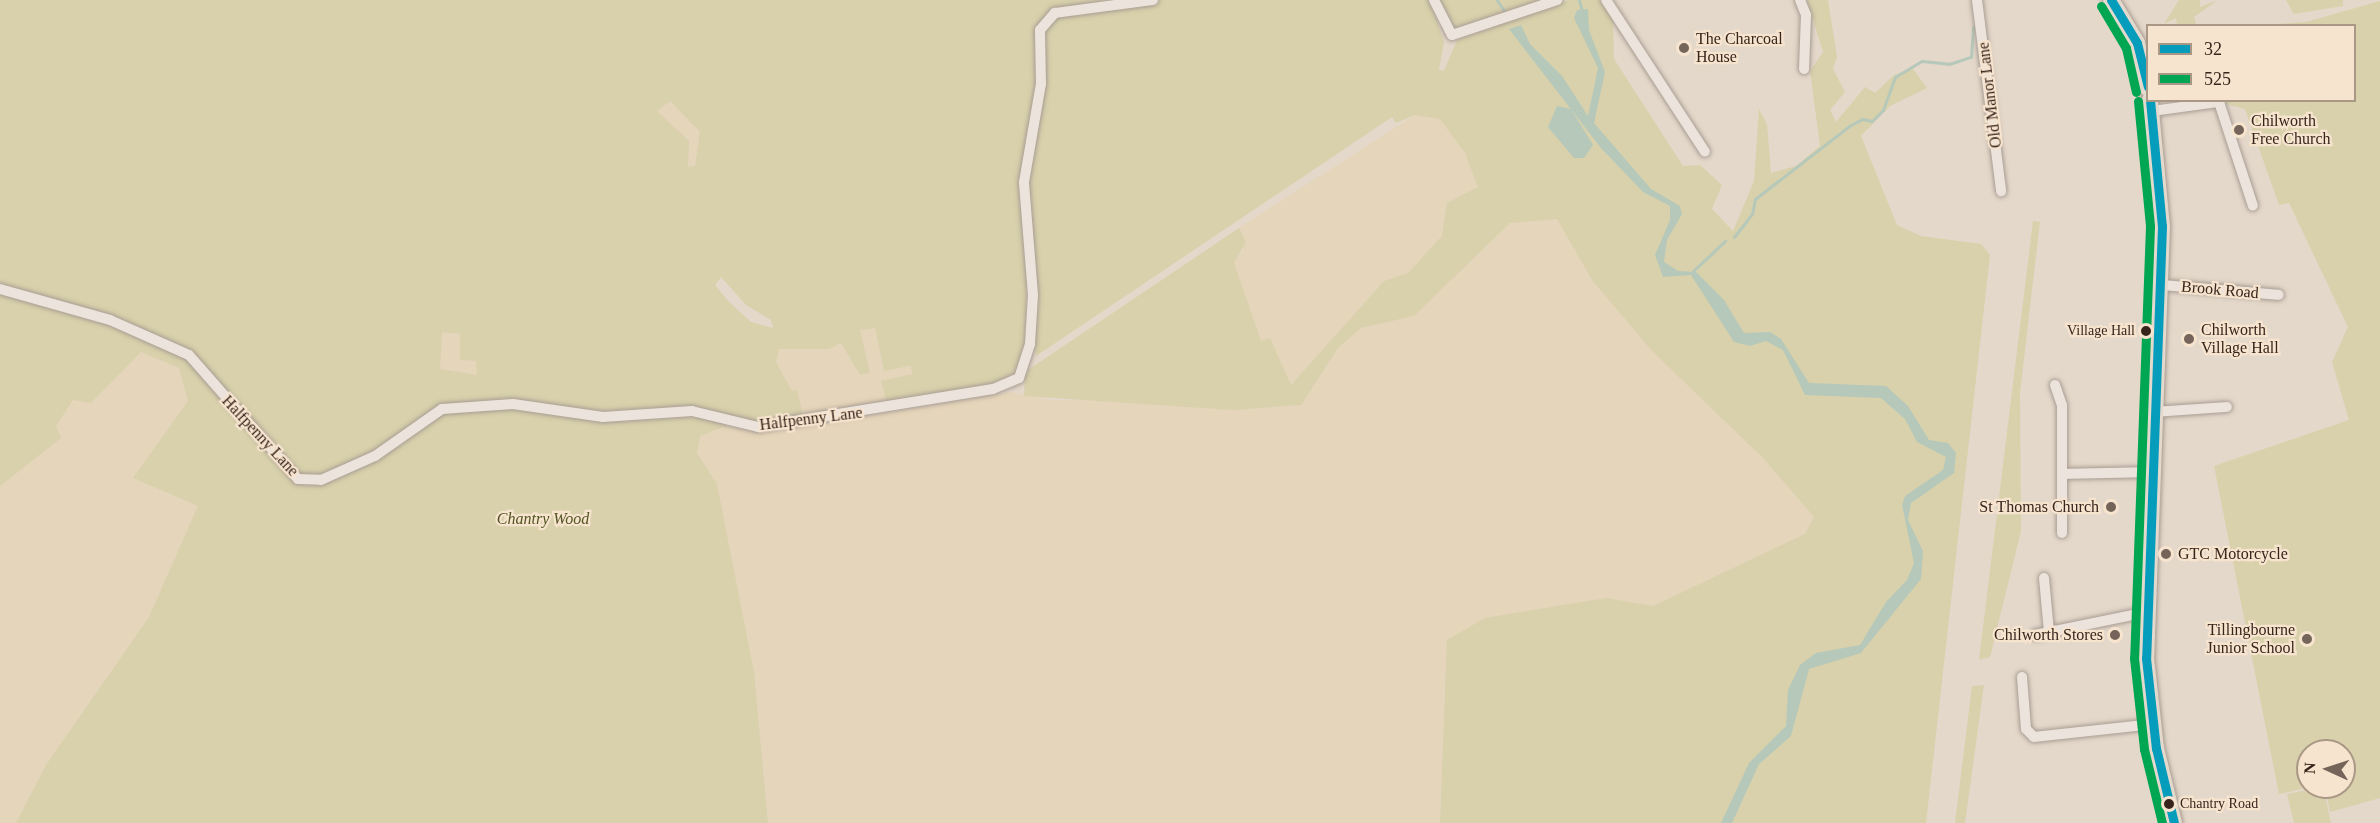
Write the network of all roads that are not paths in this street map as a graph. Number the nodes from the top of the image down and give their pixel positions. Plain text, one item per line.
1 (1153, 0) edge
2 (1434, 0) edge
3 (1557, 0) edge
4 (1606, 0) edge
5 (1800, 0) edge
6 (1977, 0) edge
7 (2111, 0) edge
8 (1804, 69) dead end
9 (2146, 81) edge
10 (2151, 106) edge
11 (1705, 152) dead end
12 (2001, 190) dead end
13 (2253, 206) dead end
14 (2161, 285) junction
15 (0, 289) edge
16 (2279, 295) dead end
17 (2055, 385) dead end
18 (2227, 407) dead end
19 (2155, 412) junction
20 (2150, 472) junction
21 (2063, 474) junction
22 (2062, 533) dead end
23 (2044, 578) dead end
24 (2146, 612) junction
25 (2049, 632) junction
26 (2035, 634) dead end
27 (2022, 677) dead end
28 (2153, 724) junction
29 (2174, 823) edge

1 - 15 street, Halfpenny Lane
2 - 3 street
4 - 11 street
5 - 8 street
6 - 12 street, Old Manor Lane
7 - 9 main road
10 - 13 street
10 - 14 main road
14 - 16 street, Brook Road
14 - 19 main road
17 - 21 street
18 - 19 street
19 - 20 main road
20 - 21 street
20 - 24 main road
21 - 22 street
23 - 25 street
24 - 25 street
24 - 28 main road
25 - 26 street
27 - 28 street
28 - 29 main road

